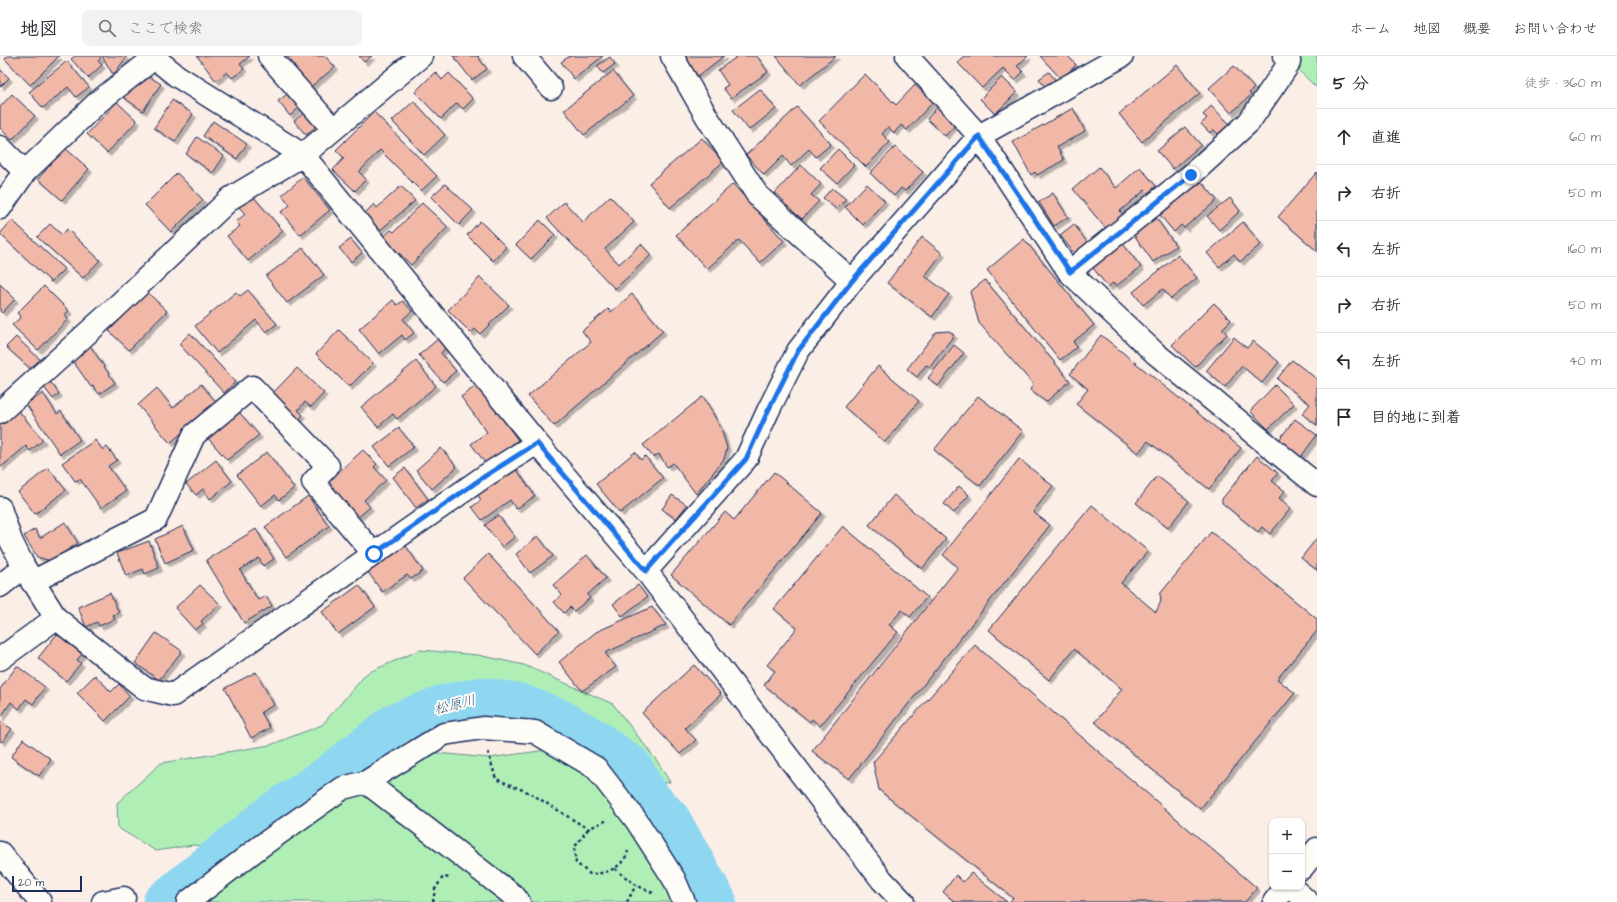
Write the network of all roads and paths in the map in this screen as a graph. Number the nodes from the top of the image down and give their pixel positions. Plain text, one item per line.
1 (269, 56) edge
2 (421, 56) edge
3 (524, 56) edge
4 (672, 56) edge
5 (907, 56) edge
6 (1122, 56) edge
7 (1284, 56) edge
8 (160, 58) edge
9 (551, 88) dead end
10 (333, 129) junction
11 (979, 136) junction
12 (0, 147) edge
13 (303, 155) junction
14 (25, 172) junction
15 (0, 208) edge
16 (1070, 272) junction
17 (852, 281) junction
18 (0, 412) edge
19 (537, 443) junction
20 (1316, 482) edge
21 (0, 508) edge
22 (178, 514) dead end
23 (156, 519) junction
24 (6, 544) edge
25 (374, 554) junction
26 (646, 571) junction
27 (28, 575) junction
28 (0, 586) edge
29 (56, 618) junction
30 (0, 659) edge
31 (483, 728) junction
32 (366, 782) junction
33 (613, 823) dead end
34 (588, 829) junction
35 (629, 846) dead end
36 (1317, 849) edge
37 (0, 853) edge
38 (1305, 864) edge
39 (616, 868) junction
40 (453, 878) dead end
41 (636, 885) junction
42 (1284, 890) edge
43 (1294, 890) edge
44 (656, 894) dead end
45 (124, 898) dead end
46 (40, 902) edge
47 (103, 902) edge
48 (188, 902) edge
49 (433, 902) edge
50 (519, 902) edge
51 (627, 902) edge
52 (684, 902) edge
53 (903, 902) edge
54 (1274, 902) edge
55 (1308, 902) edge

1 - 10 street
2 - 10 street
3 - 9 street
4 - 17 street
5 - 11 street
6 - 11 street
7 - 16 street
8 - 13 street
8 - 14 street
10 - 13 street
11 - 16 street
11 - 17 street
12 - 14 street
13 - 18 street
13 - 19 street
14 - 15 street
16 - 20 street
17 - 26 street
19 - 25 street
19 - 26 street
21 - 24 street
22 - 23 street
23 - 25 street
23 - 27 street
24 - 27 street
25 - 29 street
26 - 53 street
27 - 28 street
27 - 29 street
29 - 30 street
31 - 32 street
31 - 34 path
31 - 52 street
32 - 48 street
32 - 50 street
33 - 34 path
34 - 39 path
35 - 39 path
36 - 38 street
37 - 46 street
39 - 41 path
40 - 49 path
41 - 44 path
41 - 51 path
42 - 54 street
43 - 55 street
45 - 47 street

